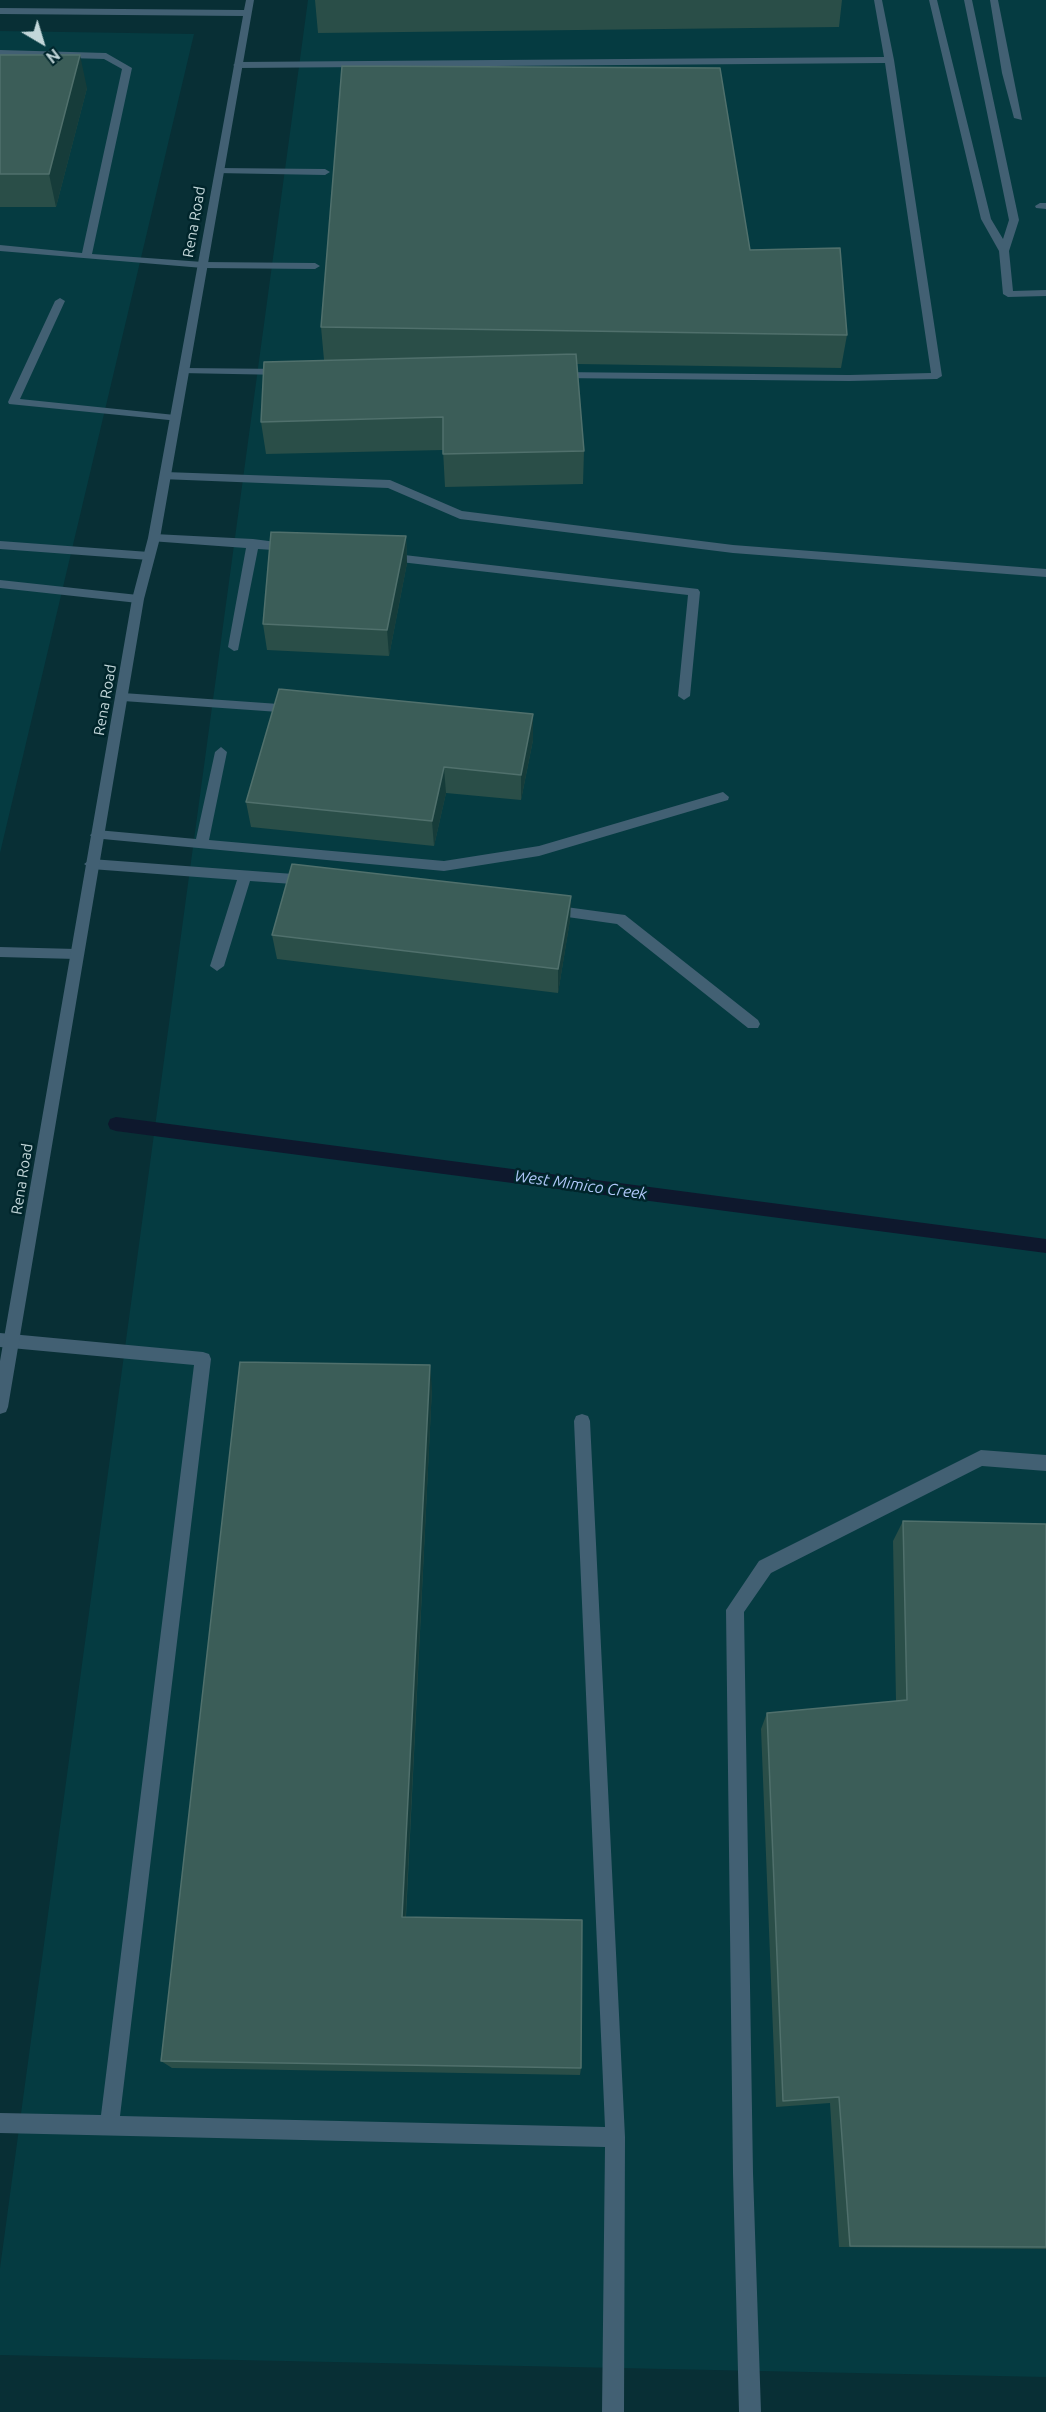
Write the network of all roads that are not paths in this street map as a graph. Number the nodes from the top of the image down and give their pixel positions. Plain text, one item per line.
1 (879, 0) edge
2 (933, 0) edge
3 (968, 0) edge
4 (994, 0) edge
5 (248, 6) edge
6 (0, 11) edge
7 (0, 53) edge
8 (889, 60) junction
9 (238, 65) junction
10 (1019, 118) dead end
11 (219, 171) junction
12 (325, 172) dead end
13 (0, 248) edge
14 (1004, 251) junction
15 (86, 257) junction
16 (203, 265) junction
17 (315, 266) dead end
18 (1046, 293) edge
19 (60, 301) dead end
20 (184, 371) junction
21 (303, 372) edge
22 (552, 375) edge
23 (0, 401) edge
24 (13, 402) junction
25 (175, 419) junction
26 (165, 476) junction
27 (154, 537) junction
28 (253, 543) junction
29 (0, 545) edge
30 (300, 548) edge
31 (370, 555) edge
32 (149, 556) junction
33 (1046, 573) edge
34 (0, 584) edge
35 (138, 599) junction
36 (234, 647) dead end
37 (684, 696) dead end
38 (123, 697) junction
39 (308, 710) edge
40 (221, 752) dead end
41 (723, 797) dead end
42 (96, 835) junction
43 (202, 844) junction
44 (91, 864) junction
45 (245, 876) junction
46 (323, 882) edge
47 (542, 908) edge
48 (0, 952) edge
49 (76, 954) junction
50 (217, 966) dead end
51 (753, 1024) dead end
52 (6, 1340) edge
53 (0, 1407) edge
54 (582, 1421) dead end
55 (1046, 1463) edge
56 (0, 2123) edge
57 (109, 2126) junction
58 (615, 2138) junction
59 (613, 2412) edge
60 (750, 2412) edge

1 - 8 street
2 - 14 street
3 - 14 street
4 - 10 street
5 - 6 street
5 - 9 street, Rena Road
7 - 15 street
8 - 9 street
8 - 22 street
9 - 11 street, Rena Road
11 - 12 street
11 - 16 street, Rena Road
13 - 15 street
14 - 18 street
15 - 16 street
16 - 17 street
16 - 20 street, Rena Road
19 - 24 street
20 - 21 street
20 - 25 street, Rena Road
23 - 24 street
24 - 25 street
25 - 26 street, Rena Road
26 - 27 street, Rena Road
26 - 33 street
27 - 28 street
27 - 32 street, Rena Road
28 - 30 street
28 - 36 street
29 - 32 street
31 - 37 street
32 - 35 street, Rena Road
34 - 35 street
35 - 38 street, Rena Road
38 - 39 street
38 - 42 street, Rena Road
40 - 43 street
41 - 43 street
42 - 43 street
42 - 44 street, Rena Road
44 - 45 street
44 - 49 street, Rena Road
45 - 46 street
45 - 50 street
47 - 51 street
48 - 49 street
49 - 52 street, Rena Road
52 - 53 street, Rena Road
52 - 57 street
54 - 58 street
55 - 60 street
56 - 57 street
57 - 58 street
58 - 59 street

